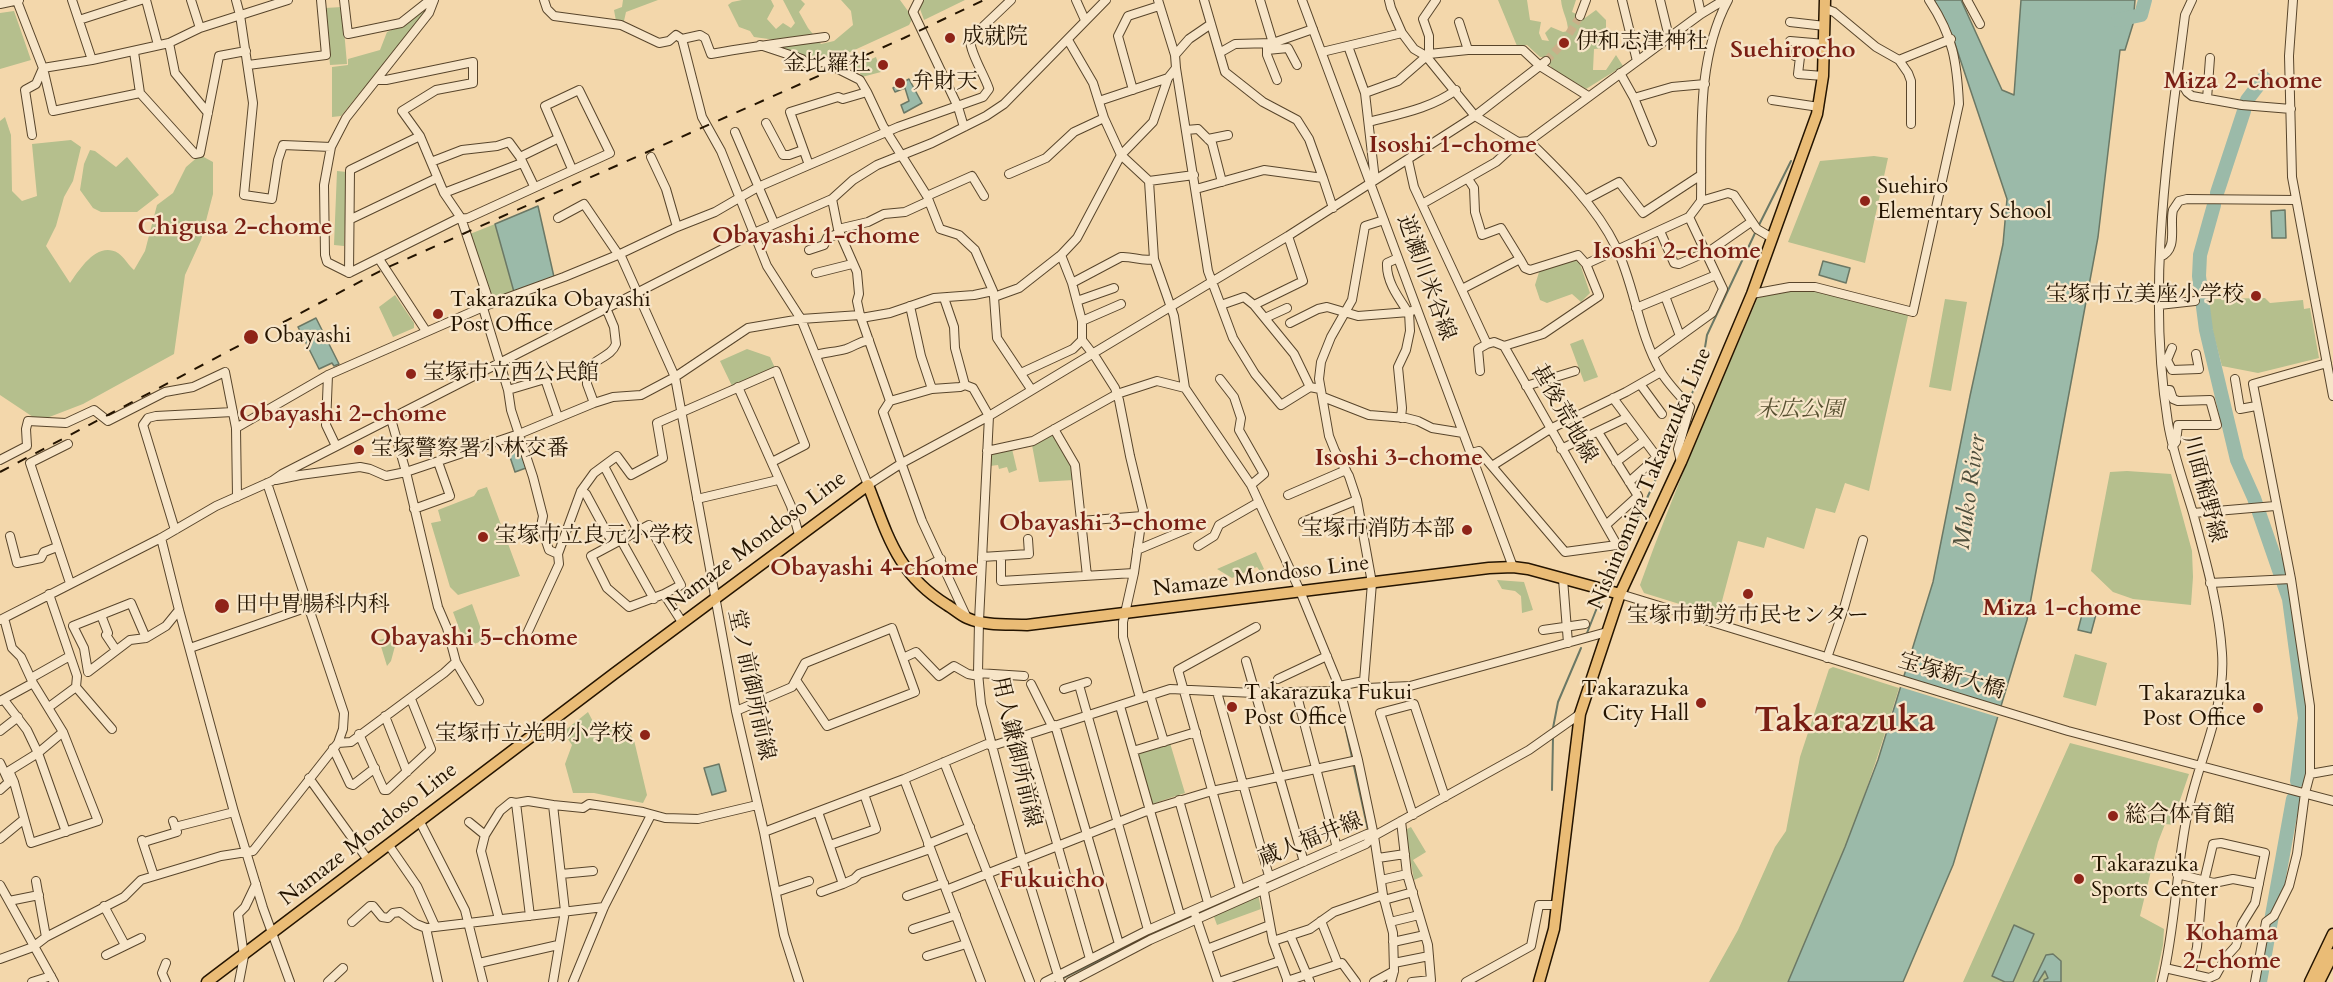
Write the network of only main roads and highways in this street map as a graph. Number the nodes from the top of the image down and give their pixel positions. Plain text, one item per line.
1 (1825, 4) edge
2 (1620, 594) junction
3 (2333, 934) edge
4 (2333, 954) edge
5 (207, 982) edge
6 (1539, 982) edge
7 (2310, 982) edge
8 (2319, 982) edge

1 - 2 main road, Nishinomiya Takarazuka Line
2 - 5 main road, Namaze Mondoso Line
2 - 6 main road, Nishinomiya Takarazuka Line
3 - 7 main road
4 - 8 main road

